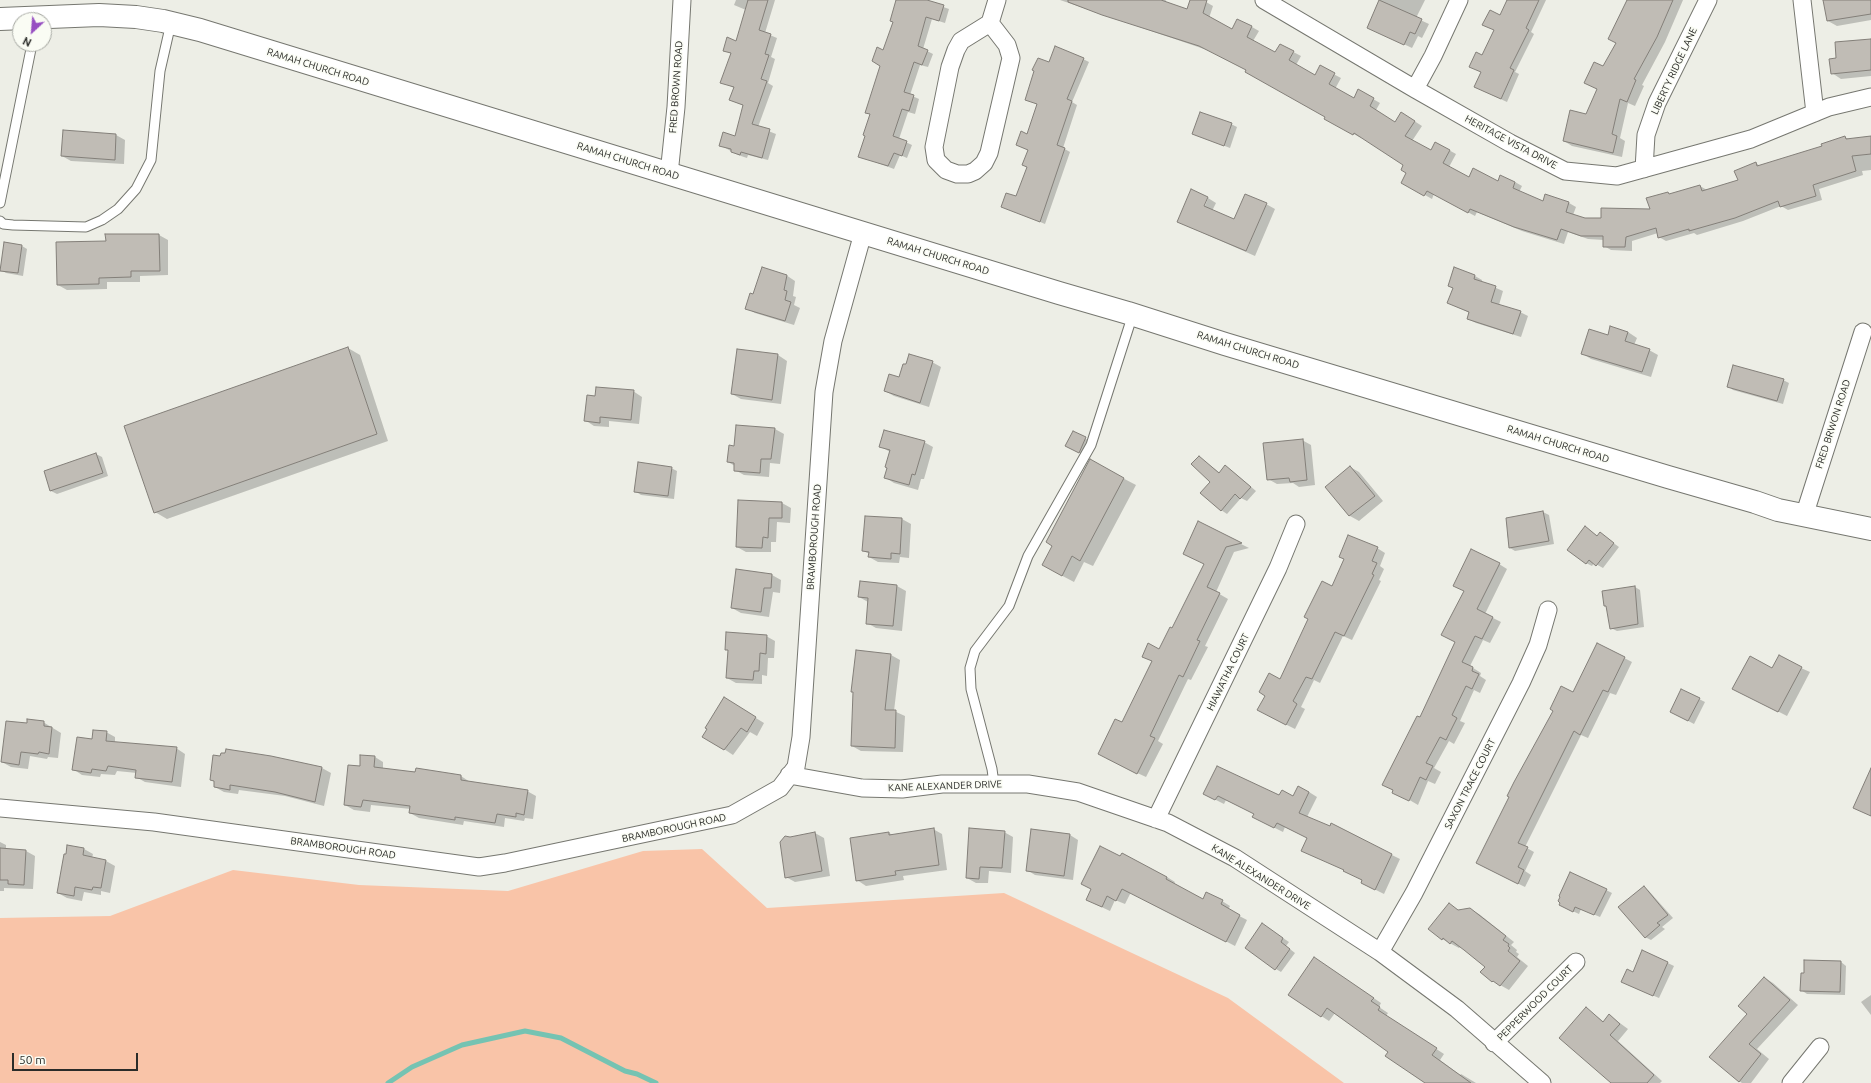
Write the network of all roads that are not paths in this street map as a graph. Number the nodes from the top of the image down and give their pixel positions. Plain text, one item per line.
1 (682, 0) edge
2 (997, 0) edge
3 (1264, 0) edge
4 (1459, 0) edge
5 (1708, 0) edge
6 (1802, 0) edge
7 (52, 18) edge
8 (0, 19) edge
9 (12, 19) edge
10 (171, 23) junction
11 (990, 24) junction
12 (30, 52) edge
13 (1415, 89) junction
14 (1871, 97) edge
15 (1815, 113) junction
16 (1644, 169) junction
17 (669, 174) junction
18 (0, 203) edge
19 (0, 221) edge
20 (863, 233) junction
21 (1133, 314) junction
22 (1863, 332) dead end
23 (1804, 516) junction
24 (1296, 524) dead end
25 (1871, 529) edge
26 (1548, 610) dead end
27 (789, 775) junction
28 (994, 784) junction
29 (0, 808) edge
30 (1156, 819) junction
31 (1380, 952) junction
32 (1576, 962) dead end
33 (1494, 1043) junction
34 (1820, 1047) dead end
35 (1542, 1083) edge
36 (1791, 1083) edge

1 - 17 street, FRED BROWN ROAD
2 - 11 street
3 - 13 street, HERITAGE VISTA DRIVE
4 - 13 street
5 - 16 street, LIBERTY RIDGE LANE
6 - 15 street
7 - 10 main road, RAMAH CHURCH ROAD
8 - 9 main road, RAMAH CHURCH ROAD
10 - 17 main road, RAMAH CHURCH ROAD
10 - 19 lane
11 - 11 street
12 - 18 lane
13 - 16 street, HERITAGE VISTA DRIVE
14 - 15 street, HERITAGE VISTA DRIVE
15 - 16 street, HERITAGE VISTA DRIVE
17 - 20 main road, RAMAH CHURCH ROAD
20 - 21 main road, RAMAH CHURCH ROAD
20 - 27 street, BRAMBOROUGH ROAD
21 - 23 main road, RAMAH CHURCH ROAD
21 - 28 lane
22 - 23 street, FRED BRWON ROAD
23 - 25 main road, RAMAH CHURCH ROAD
24 - 30 street, HIAWATHA COURT
26 - 31 street, SAXON TRACE COURT
27 - 28 street, KANE ALEXANDER DRIVE
27 - 29 street, BRAMBOROUGH ROAD
28 - 30 street, KANE ALEXANDER DRIVE
30 - 31 street, KANE ALEXANDER DRIVE
31 - 33 street, KANE ALEXANDER DRIVE
32 - 33 street, PEPPERWOOD COURT
33 - 35 street, KANE ALEXANDER DRIVE
34 - 36 street

